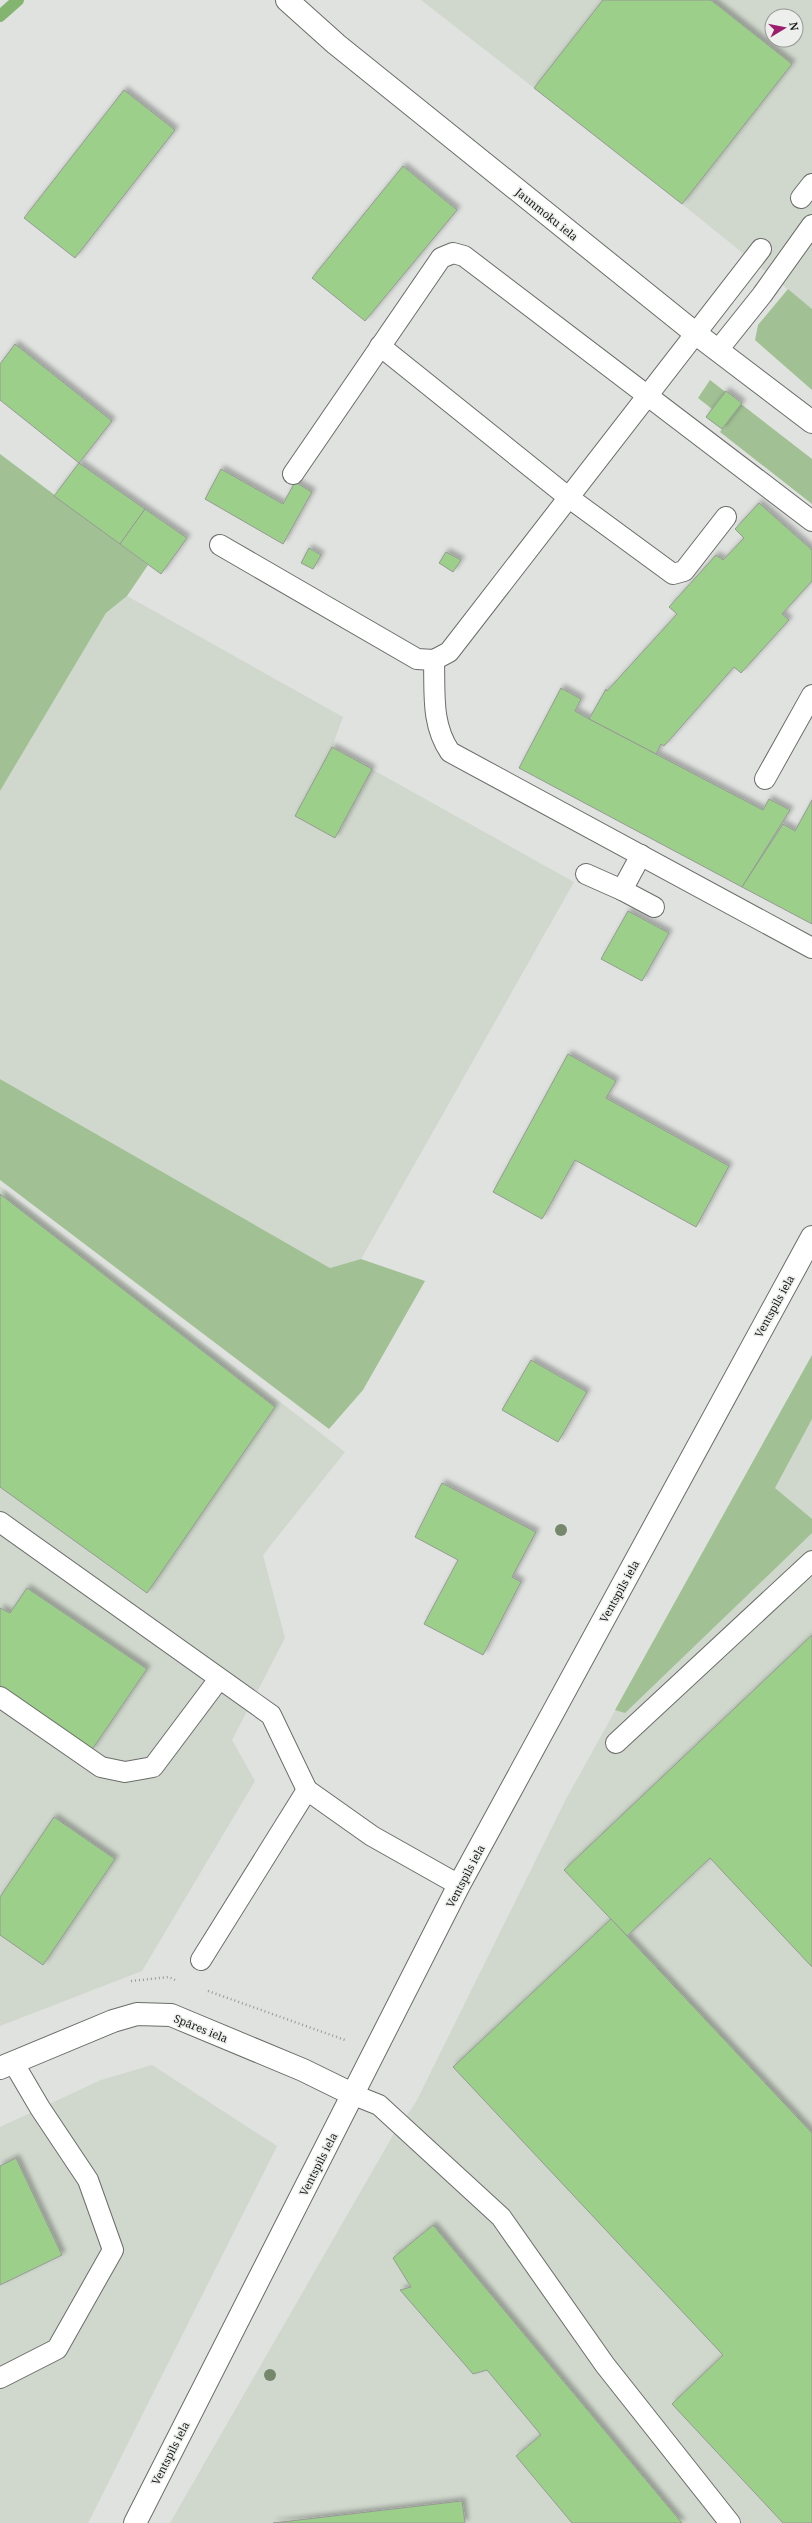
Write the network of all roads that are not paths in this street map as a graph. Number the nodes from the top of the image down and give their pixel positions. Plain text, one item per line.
1 (287, 0) edge
2 (812, 225) edge
3 (761, 249) dead end
4 (695, 333) junction
5 (380, 346) junction
6 (718, 350) junction
7 (647, 394) junction
8 (812, 422) edge
9 (293, 474) dead end
10 (568, 498) junction
11 (726, 517) dead end
12 (812, 521) edge
13 (220, 545) dead end
14 (434, 660) junction
15 (812, 695) edge
16 (765, 779) dead end
17 (641, 855) junction
18 (586, 874) dead end
19 (622, 890) junction
20 (654, 908) dead end
21 (812, 948) edge
22 (812, 1237) edge
23 (0, 1522) edge
24 (812, 1561) edge
25 (219, 1679) junction
26 (0, 1697) edge
27 (616, 1743) dead end
28 (308, 1790) junction
29 (459, 1885) junction
30 (201, 1960) dead end
31 (7, 2065) edge
32 (354, 2095) junction
33 (0, 2378) edge
34 (134, 2523) edge
35 (730, 2523) edge

1 - 4 street, Jaunmoku iela
2 - 6 lane
3 - 4 lane
4 - 6 street, Jaunmoku iela
4 - 7 lane
5 - 7 lane
5 - 9 lane
5 - 10 lane
6 - 8 street, Jaunmoku iela
7 - 10 lane
7 - 12 lane
10 - 11 lane
10 - 14 lane
13 - 14 lane
14 - 17 lane
15 - 16 lane
17 - 19 lane
17 - 21 lane
18 - 19 lane
19 - 20 lane
22 - 29 street, Ventspils iela
23 - 25 lane
24 - 27 lane
25 - 26 lane
25 - 28 lane
28 - 29 lane
28 - 30 lane
29 - 32 street, Ventspils iela
31 - 32 street, Spāres iela
31 - 33 lane
32 - 34 street, Ventspils iela
32 - 35 lane

